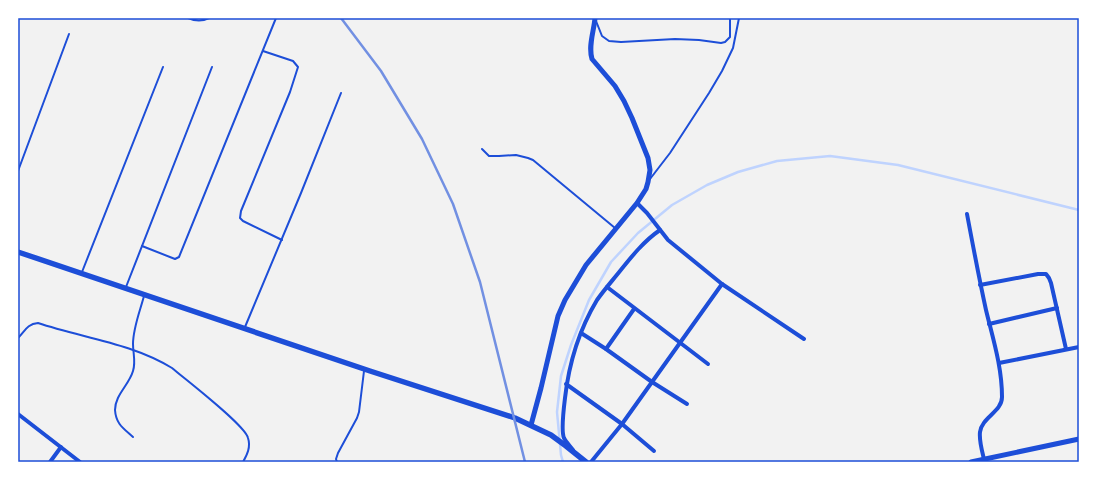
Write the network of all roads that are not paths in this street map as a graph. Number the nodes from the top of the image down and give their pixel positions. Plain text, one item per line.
1 (188, 18) edge
2 (209, 18) edge
3 (276, 18) edge
4 (595, 18) edge
5 (730, 18) edge
6 (739, 18) edge
7 (69, 34) dead end
8 (263, 51) junction
9 (163, 67) dead end
10 (212, 67) dead end
11 (340, 93) dead end
12 (482, 149) dead end
13 (18, 171) edge
14 (648, 182) junction
15 (637, 203) junction
16 (967, 214) dead end
17 (616, 229) junction
18 (660, 230) junction
19 (282, 240) junction
20 (142, 246) junction
21 (18, 252) edge
22 (81, 273) junction
23 (722, 284) junction
24 (980, 286) junction
25 (607, 287) junction
26 (125, 288) junction
27 (144, 294) junction
28 (1057, 308) junction
29 (634, 309) junction
30 (989, 324) junction
31 (244, 328) junction
32 (581, 333) junction
33 (18, 338) edge
34 (804, 339) dead end
35 (680, 343) junction
36 (1079, 347) edge
37 (134, 349) junction
38 (606, 349) junction
39 (1066, 350) junction
40 (999, 363) junction
41 (708, 364) dead end
42 (365, 369) junction
43 (652, 382) junction
44 (566, 384) junction
45 (687, 404) dead end
46 (18, 414) edge
47 (622, 424) junction
48 (530, 425) junction
49 (132, 437) dead end
50 (1079, 439) edge
51 (61, 447) junction
52 (654, 451) dead end
53 (577, 454) junction
54 (984, 459) junction
55 (50, 462) edge
56 (80, 462) edge
57 (243, 462) edge
58 (337, 462) edge
59 (586, 462) edge
60 (591, 462) edge
61 (971, 462) edge

1 - 2 lane
3 - 8 lane
4 - 5 lane
4 - 14 street
6 - 14 lane
7 - 13 lane
8 - 19 lane
8 - 20 lane
9 - 22 lane
10 - 20 lane
11 - 19 lane
12 - 17 lane
14 - 15 street
15 - 17 street
15 - 18 street
16 - 24 street
17 - 48 street
18 - 23 street
18 - 25 street
19 - 31 lane
20 - 26 lane
21 - 22 main road
22 - 26 main road
23 - 34 street
23 - 35 street
24 - 28 street
24 - 30 street
25 - 29 street
25 - 32 street
26 - 27 main road
27 - 31 main road
27 - 37 lane
28 - 30 street
28 - 39 street
29 - 35 street
29 - 38 street
30 - 40 street
31 - 42 main road
32 - 38 street
32 - 44 street
33 - 37 lane
35 - 41 street
35 - 43 street
36 - 39 street
37 - 49 lane
37 - 57 lane
38 - 43 street
39 - 40 street
40 - 54 street
42 - 48 main road
42 - 58 lane
43 - 45 street
43 - 47 street
44 - 47 street
44 - 53 street
46 - 51 street
47 - 52 street
47 - 60 street
48 - 53 main road
50 - 54 street
51 - 55 street
51 - 56 street
53 - 59 main road
54 - 61 street

